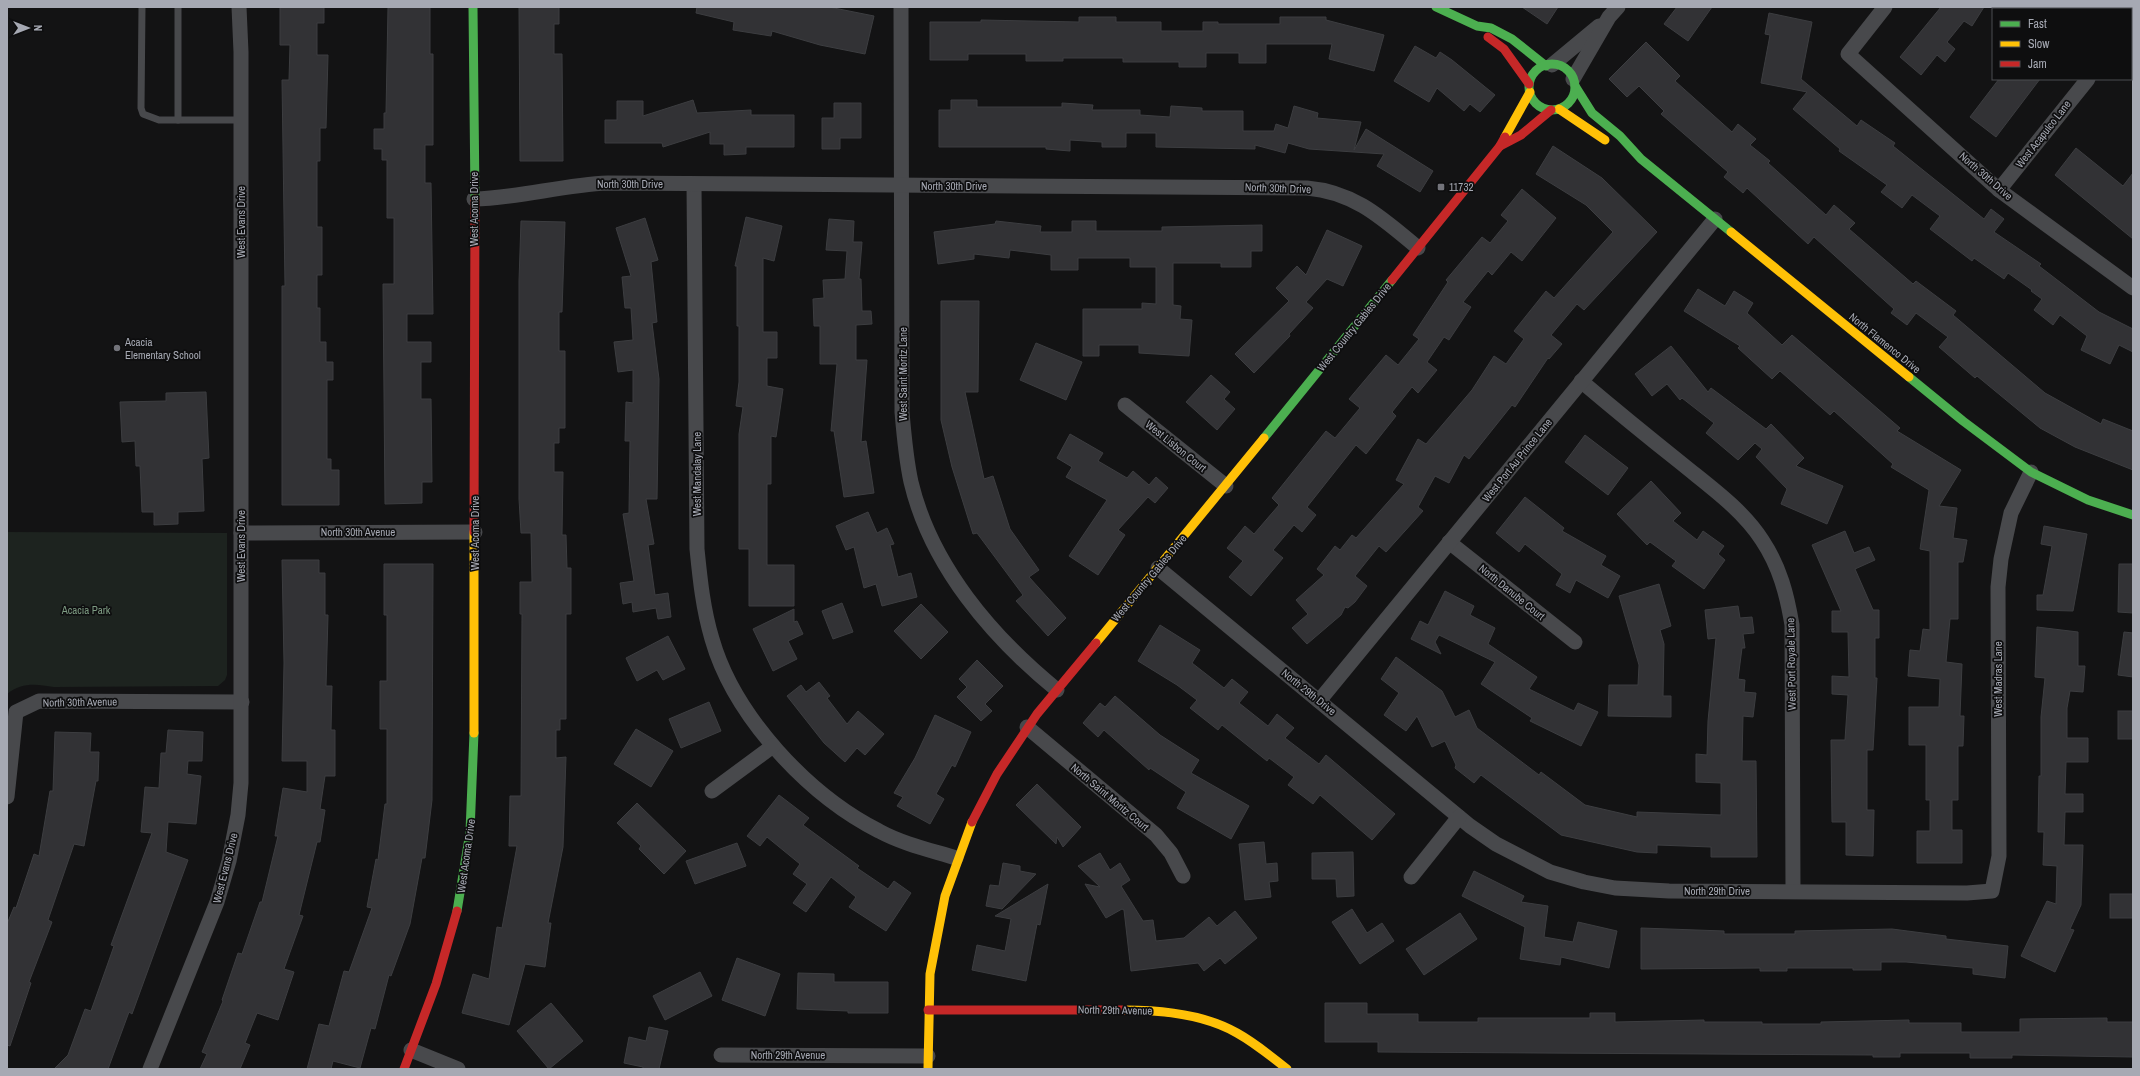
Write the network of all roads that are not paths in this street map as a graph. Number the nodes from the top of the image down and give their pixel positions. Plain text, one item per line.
1 (142, 7) edge
2 (178, 7) edge
3 (240, 7) edge
4 (473, 7) edge
5 (901, 7) edge
6 (1436, 7) edge
7 (1885, 7) edge
8 (1613, 12) edge
9 (1477, 26) junction
10 (1549, 65) junction
11 (2087, 80) edge
12 (1574, 83) junction
13 (1530, 88) junction
14 (1555, 110) junction
15 (178, 120) junction
16 (241, 120) junction
17 (1500, 146) junction
18 (1640, 159) junction
19 (694, 184) junction
20 (903, 186) junction
21 (1999, 190) junction
22 (474, 199) junction
23 (1715, 219) junction
24 (1418, 248) junction
25 (2133, 288) edge
26 (1581, 381) junction
27 (1125, 405) dead end
28 (2031, 472) junction
29 (1226, 486) junction
30 (2133, 514) edge
31 (475, 532) junction
32 (241, 533) junction
33 (1450, 542) junction
34 (1158, 568) junction
35 (1575, 642) dead end
36 (1057, 690) junction
37 (1319, 701) junction
38 (242, 702) junction
39 (1027, 727) junction
40 (773, 746) junction
41 (712, 791) dead end
42 (7, 797) edge
43 (1459, 817) junction
44 (956, 858) junction
45 (1183, 876) dead end
46 (1411, 877) dead end
47 (1793, 891) junction
48 (1992, 891) joint
49 (928, 1010) junction
50 (411, 1050) junction
51 (721, 1055) dead end
52 (928, 1062) edge
53 (150, 1069) edge
54 (404, 1069) edge
55 (458, 1069) edge
56 (1287, 1069) edge

1 - 15 lane
2 - 15 lane
3 - 16 street, West Evans Drive
4 - 22 street, West Acoma Drive
5 - 20 street, West Saint Moritz Lane
6 - 9 street
7 - 21 street, North 30th Drive
8 - 10 street
8 - 12 street
9 - 10 street, North Flamenco Drive
9 - 13 street, North Flamenco Drive
10 - 12 street, North Flamenco Drive
10 - 13 street
11 - 21 street, West Acapulco Lane
12 - 14 street
12 - 18 street, North Flamenco Drive
13 - 14 street, North Flamenco Drive
13 - 17 street, West Country Gables Drive
14 - 17 street, West Country Gables Drive
14 - 18 street, North Flamenco Drive
15 - 16 lane
16 - 32 street, West Evans Drive
17 - 24 street, West Country Gables Drive
18 - 23 street, North Flamenco Drive
19 - 20 street, North 30th Drive
19 - 22 street, North 30th Drive
19 - 40 street, West Mandalay Lane
20 - 24 street, North 30th Drive
20 - 36 street, West Saint Moritz Lane
21 - 25 street, North 30th Drive
22 - 31 street, West Acoma Drive
23 - 26 street, West Port Au Prince Lane
23 - 28 street, North Flamenco Drive
24 - 29 street, West Country Gables Drive
26 - 33 street, West Port Au Prince Lane
26 - 47 street, West Port Royale Lane
27 - 29 street, West Lisbon Court
28 - 30 street, North Flamenco Drive
28 - 48 street, West Madras Lane
29 - 34 street, West Country Gables Drive
31 - 32 street, North 30th Avenue
31 - 50 street, West Acoma Drive
32 - 38 street, West Evans Drive
33 - 35 street, North Danube Court
33 - 37 street, West Port Au Prince Lane
34 - 36 street, West Country Gables Drive
34 - 37 street, North 29th Drive
36 - 39 street, West Country Gables Drive
37 - 43 street, North 29th Drive
38 - 42 street, North 30th Avenue
38 - 53 street, West Evans Drive
39 - 44 street, West Country Gables Drive
39 - 45 street, North Saint Moritz Court
40 - 41 street
40 - 44 street, West Mandalay Lane
43 - 46 street
43 - 47 street, North 29th Drive
44 - 49 street, West Country Gables Drive
47 - 48 street, North 29th Drive
49 - 52 street, West Country Gables Drive
49 - 56 street, North 29th Avenue
50 - 54 street, West Acoma Drive
50 - 55 street
51 - 52 street, North 29th Avenue

